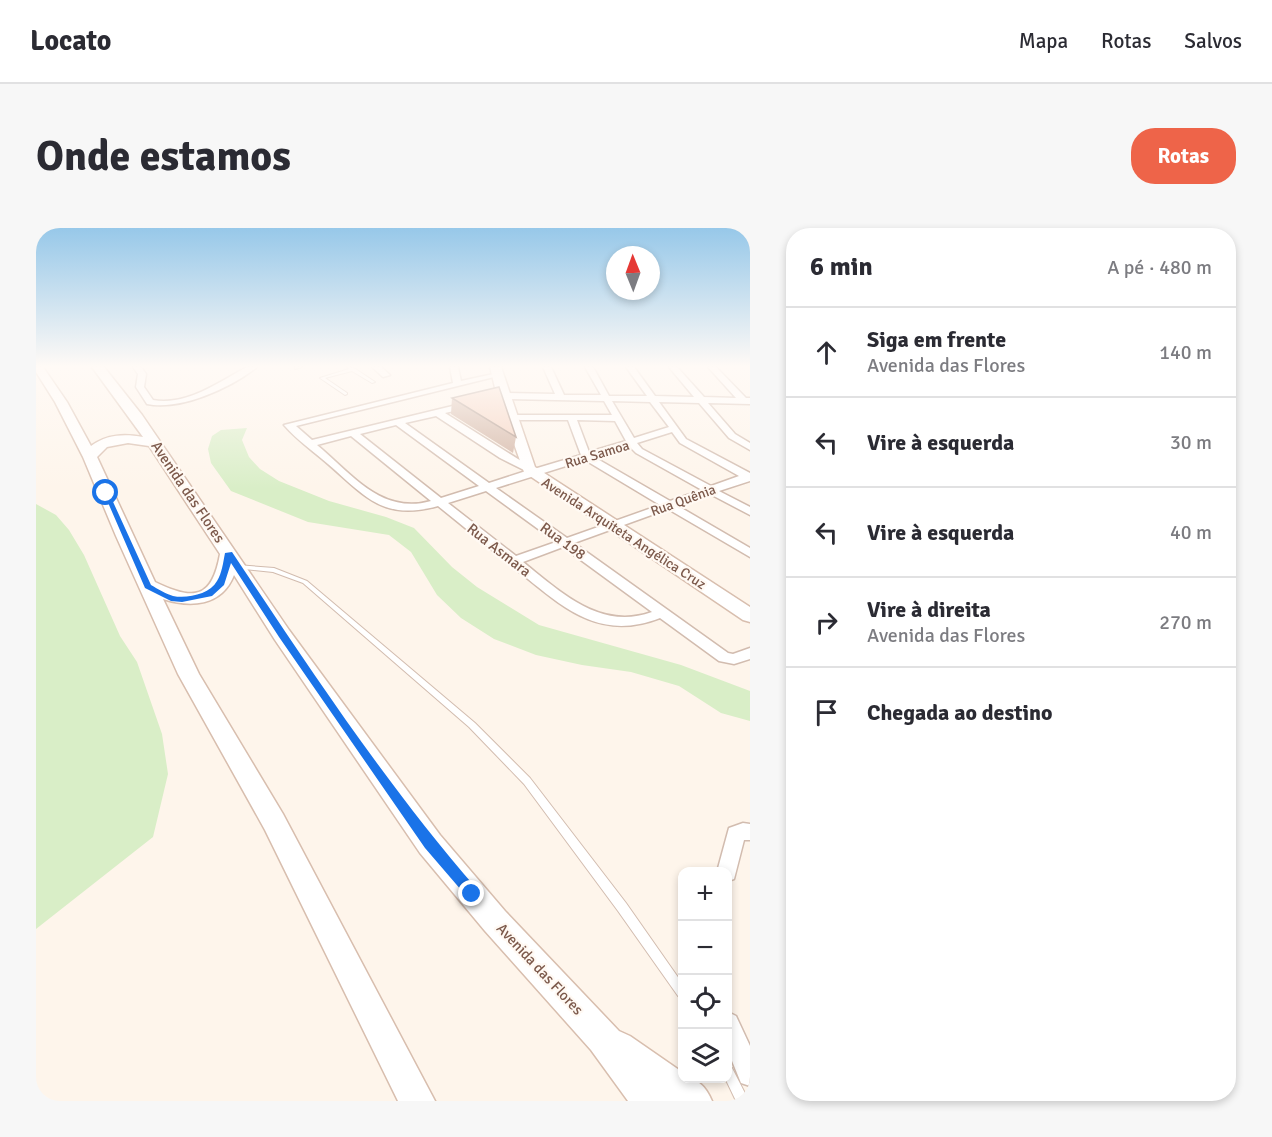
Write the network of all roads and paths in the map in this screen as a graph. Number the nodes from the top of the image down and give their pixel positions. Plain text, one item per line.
1 (60, 408) edge
2 (128, 408) edge
3 (357, 408) edge
4 (457, 408) edge
5 (513, 408) edge
6 (515, 408) edge
7 (612, 408) edge
8 (659, 408) edge
9 (708, 408) edge
10 (437, 412) junction
11 (520, 417) junction
12 (572, 418) junction
13 (618, 418) junction
14 (397, 422) junction
15 (673, 429) junction
16 (353, 433) junction
17 (154, 443) junction
18 (632, 443) junction
19 (308, 444) junction
20 (750, 447) edge
21 (586, 456) junction
22 (90, 457) junction
23 (535, 471) junction
24 (749, 477) edge
25 (488, 486) junction
26 (707, 490) junction
27 (439, 502) junction
28 (668, 505) junction
29 (750, 512) edge
30 (620, 523) junction
31 (566, 543) junction
32 (750, 553) edge
33 (233, 560) junction
34 (514, 561) junction
35 (148, 586) junction
36 (750, 599) edge
37 (661, 613) junction
38 (750, 616) edge
39 (750, 653) edge
40 (750, 832) edge
41 (728, 867) edge
42 (678, 986) edge
43 (730, 1029) edge
44 (603, 1038) junction
45 (750, 1074) edge
46 (732, 1080) edge
47 (417, 1101) edge
48 (650, 1101) edge
49 (694, 1101) edge
50 (743, 1101) edge

1 - 22 main road
2 - 17 main road, Avenida das Flores
3 - 19 street
4 - 10 street
5 - 23 main road, Avenida Arquiteta Angélica Cruz
6 - 11 main road, Avenida Arquiteta Angélica Cruz
7 - 13 street
8 - 15 street
9 - 20 street
10 - 14 street
10 - 23 street
11 - 12 street
11 - 23 main road, Avenida Arquiteta Angélica Cruz
12 - 13 street
12 - 21 street
13 - 18 street
14 - 16 street
14 - 25 street, Rua 198
15 - 18 street, Rua Samoa
15 - 24 street
16 - 19 street
16 - 27 street, Rua Asmara
17 - 22 main road
17 - 33 main road, Avenida das Flores
18 - 21 street, Rua Samoa
18 - 26 street
19 - 27 street, Rua Samoa
21 - 23 street, Rua Samoa
21 - 28 street
22 - 35 main road
23 - 25 street, Rua Samoa
23 - 30 main road, Avenida Arquiteta Angélica Cruz
24 - 26 street, Rua Quênia
25 - 27 street, Rua Samoa
25 - 31 street, Rua 198
26 - 28 street, Rua Quênia
26 - 29 street
27 - 34 street, Rua Asmara
28 - 30 street, Rua Quênia
28 - 32 street
30 - 31 street, Rua Quênia
30 - 36 main road, Avenida Arquiteta Angélica Cruz
30 - 38 main road, Avenida Arquiteta Angélica Cruz
31 - 34 street, Rua Quênia
31 - 37 street, Rua 198
33 - 35 main road
33 - 42 lane
33 - 44 main road, Avenida das Flores
34 - 37 street, Rua Asmara
35 - 47 main road
37 - 39 street, Rua 198
40 - 41 street
43 - 45 street
44 - 48 main road, Avenida das Flores
44 - 49 main road
46 - 50 lane

